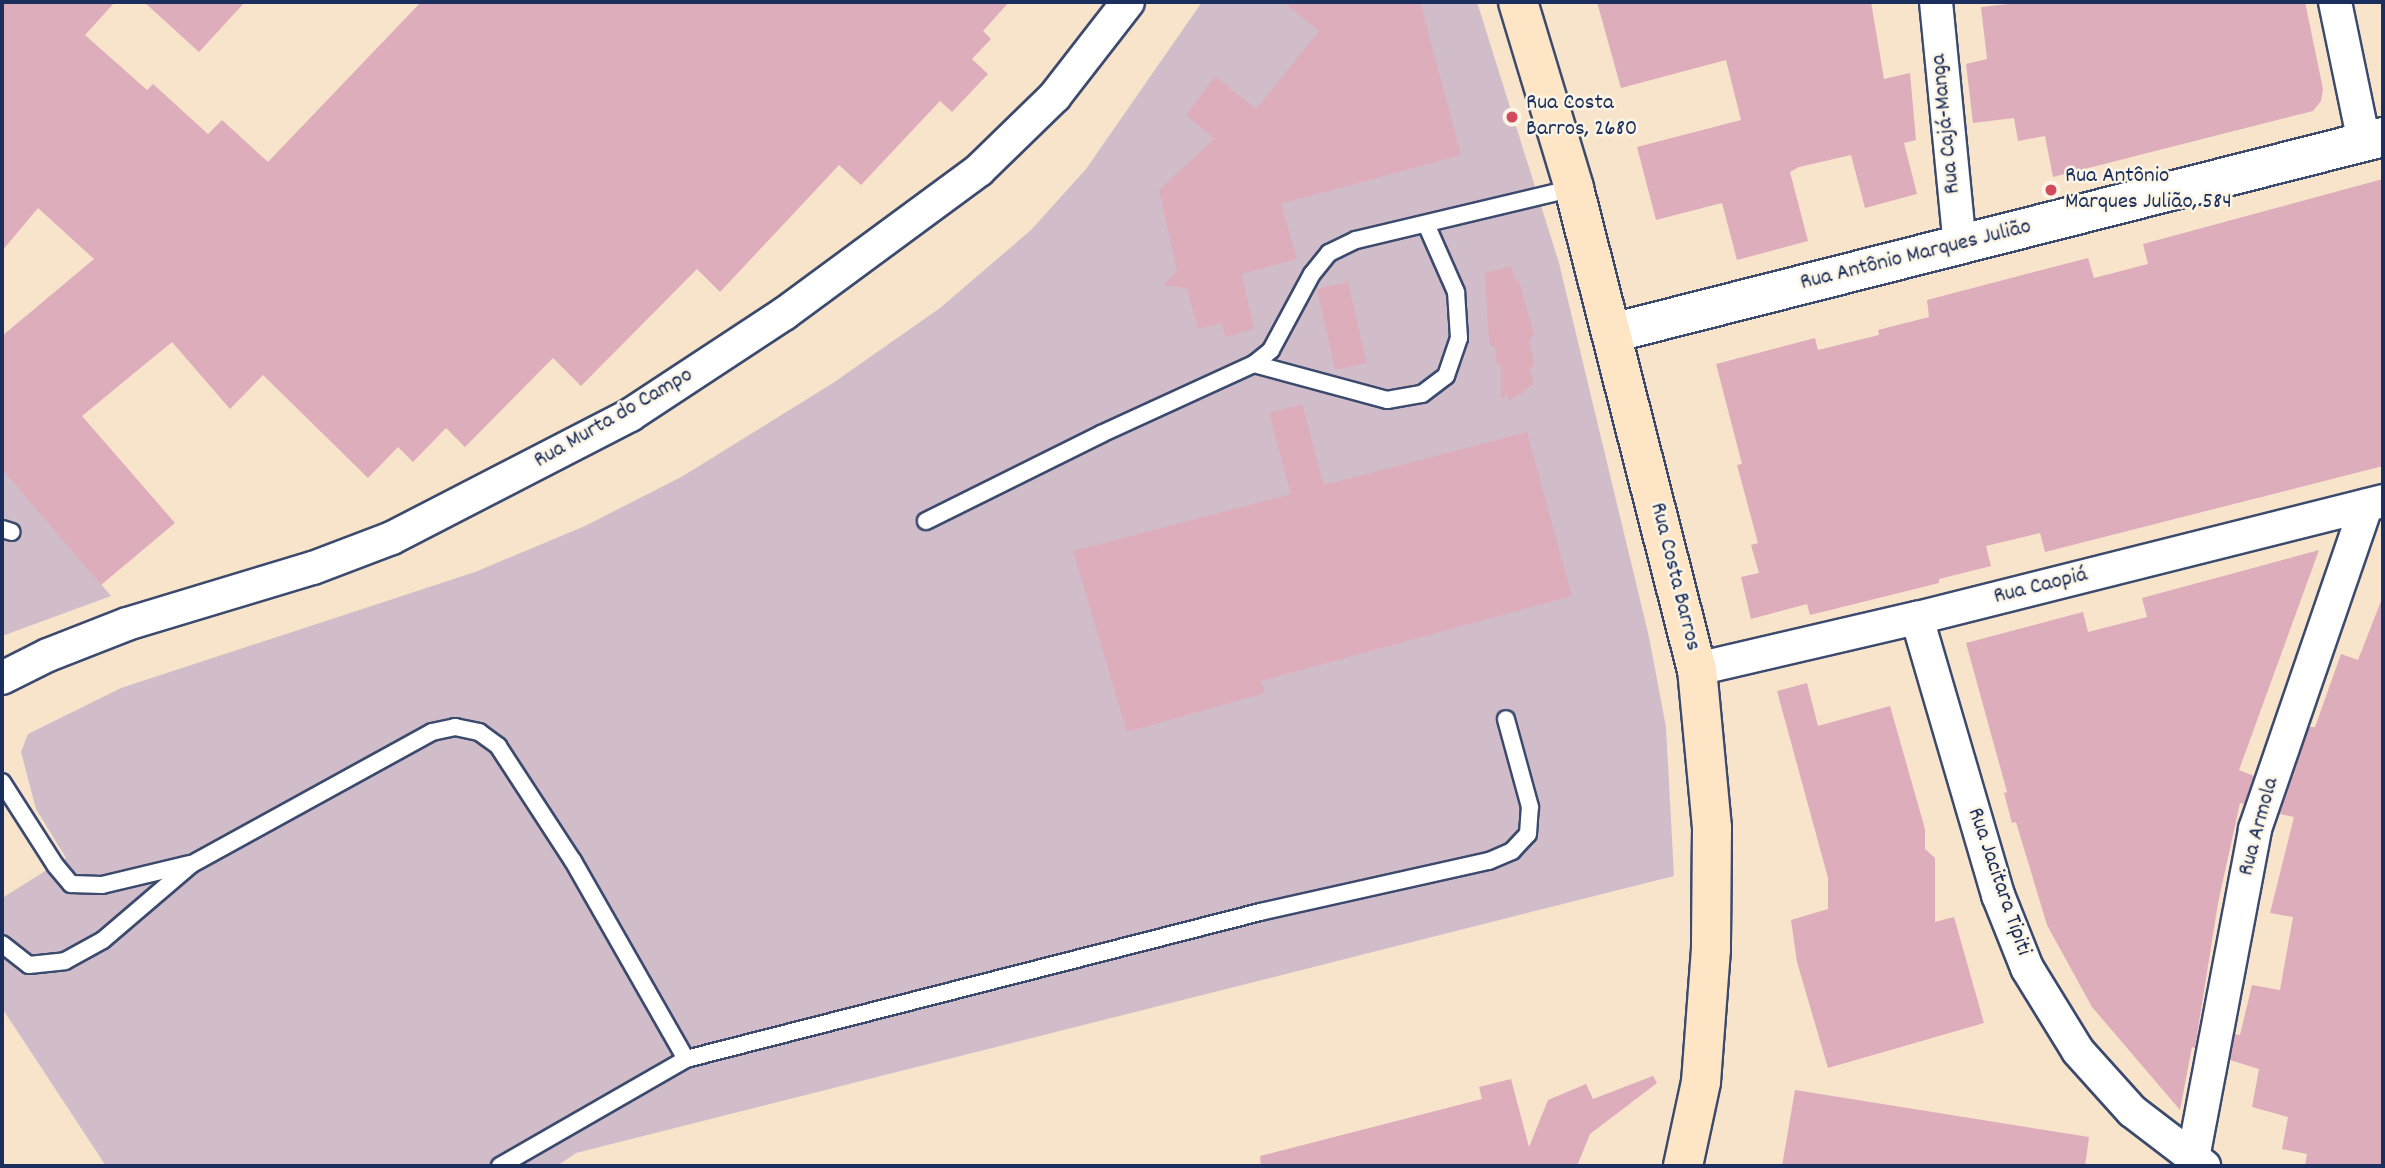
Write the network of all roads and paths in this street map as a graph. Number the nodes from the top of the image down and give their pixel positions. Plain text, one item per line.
1 (1128, 2) edge
2 (1518, 2) edge
3 (1936, 2) edge
4 (2335, 2) edge
5 (2374, 140) edge
6 (1574, 188) junction
7 (1426, 224) junction
8 (1960, 246) junction
9 (1612, 333) junction
10 (1254, 364) junction
11 (2374, 503) edge
12 (926, 521) dead end
13 (1917, 618) junction
14 (1697, 669) junction
15 (2, 678) edge
16 (1506, 719) dead end
17 (2, 782) edge
18 (192, 864) junction
19 (2, 944) edge
20 (686, 1059) junction
21 (2199, 1162) edge
22 (500, 1166) edge
23 (1683, 1166) edge

1 - 15 street, Rua Murta do Campo
2 - 6 main road, Rua Costa Barros
3 - 8 street, Rua Cajá-Manga
4 - 5 street
5 - 8 street, Rua Antônio Marques Julião
6 - 7 lane
6 - 9 main road, Rua Costa Barros
7 - 10 lane
7 - 10 lane
8 - 9 street, Rua Antônio Marques Julião
9 - 14 main road, Rua Costa Barros
10 - 12 lane
11 - 13 street, Rua Caopiá
11 - 21 street, Rua Armola
13 - 14 street, Rua Caopiá
13 - 21 street, Rua Jacitara Tipiti
14 - 23 main road, Rua Costa Barros
16 - 20 lane
17 - 18 lane
18 - 19 lane
18 - 20 lane
20 - 22 lane

